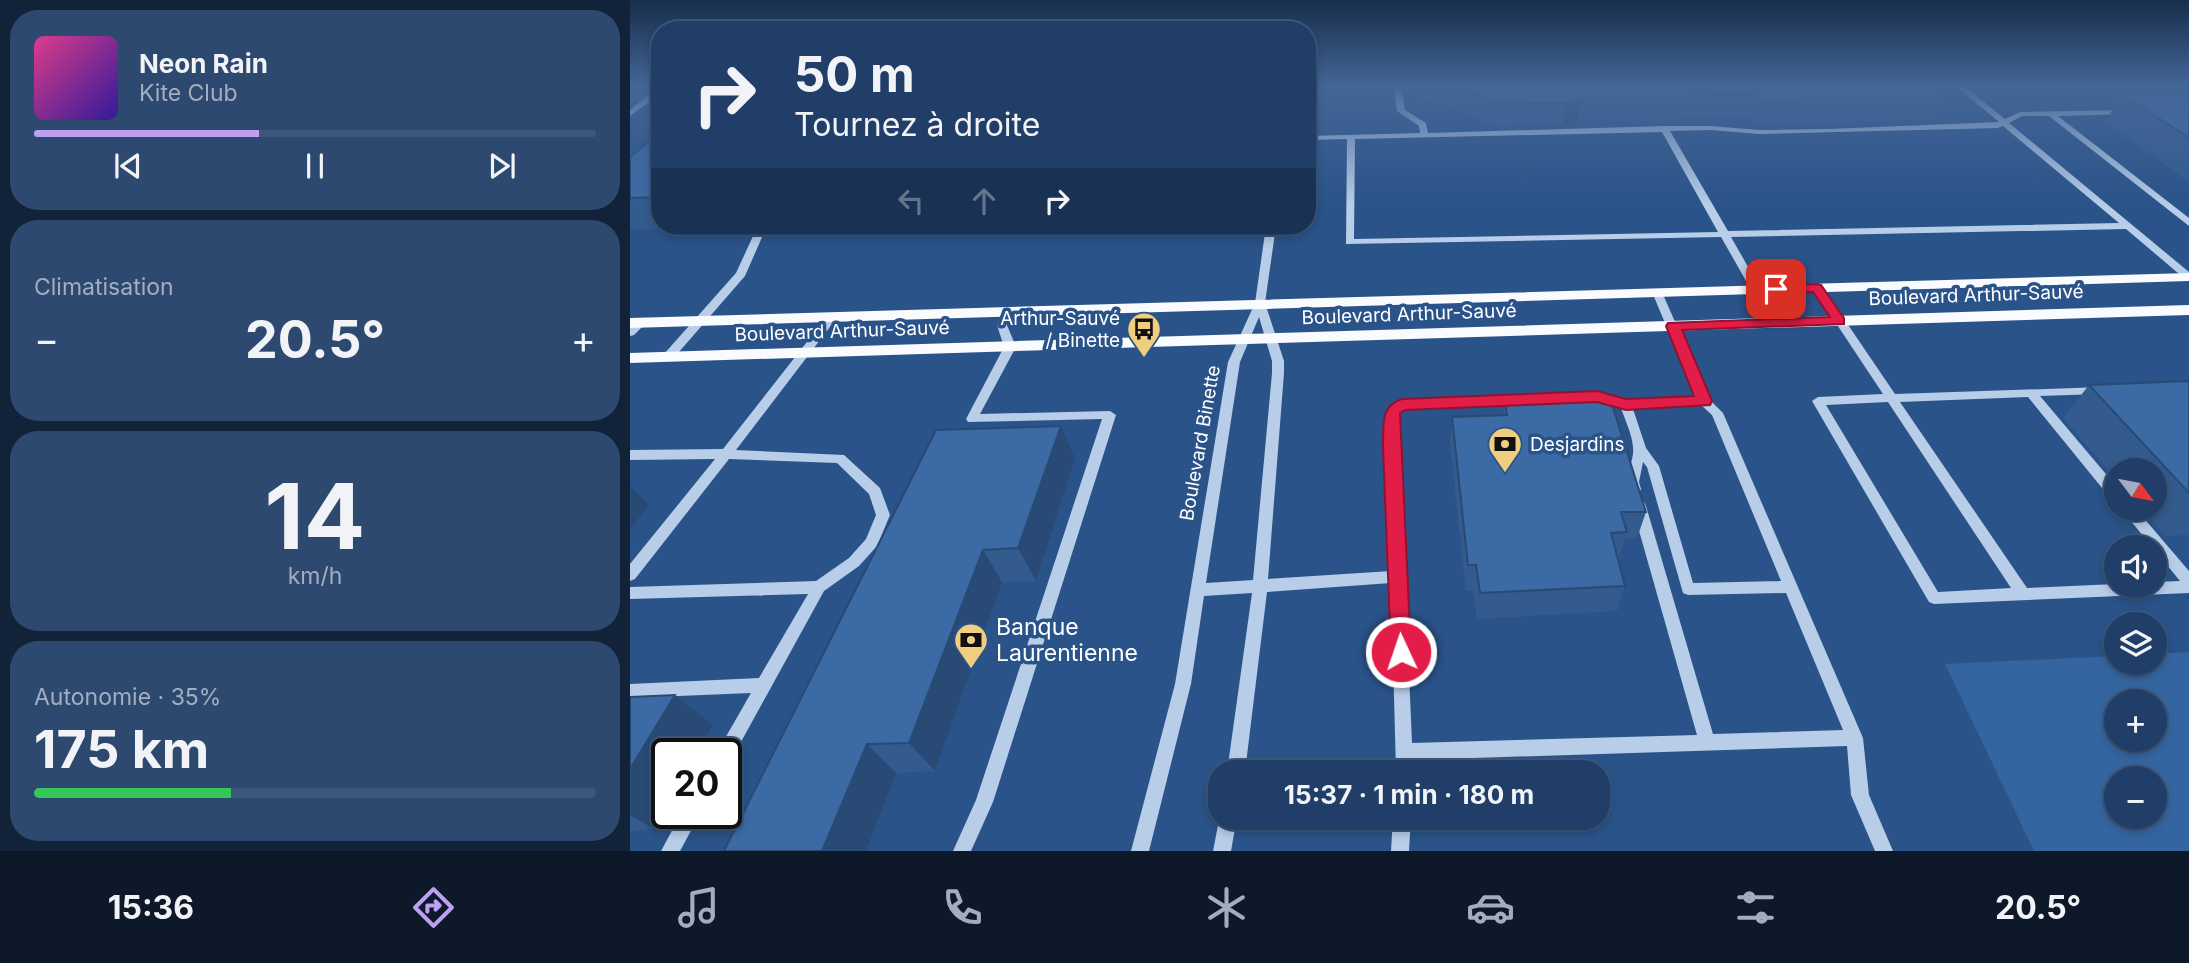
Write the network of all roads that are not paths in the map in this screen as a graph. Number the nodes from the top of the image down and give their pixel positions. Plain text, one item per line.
1 (1423, 126) edge
2 (1994, 126) edge
3 (2008, 126) edge
4 (2066, 126) edge
5 (1664, 128) junction
6 (1424, 136) junction
7 (1316, 138) edge
8 (1350, 138) junction
9 (2189, 223) edge
10 (2129, 226) junction
11 (760, 235) edge
12 (1270, 235) edge
13 (1724, 235) junction
14 (2189, 277) edge
15 (1817, 288) junction
16 (1755, 289) junction
17 (1657, 292) junction
18 (1260, 303) junction
19 (2189, 310) edge
20 (1008, 312) junction
21 (832, 317) junction
22 (701, 321) junction
23 (1839, 321) junction
24 (1775, 323) junction
25 (634, 326) edge
26 (1673, 326) junction
27 (1243, 340) junction
28 (1271, 340) junction
29 (1010, 347) junction
30 (804, 353) junction
31 (668, 357) junction
32 (630, 358) edge
33 (1278, 361) joint
34 (2110, 390) edge
35 (2031, 393) junction
36 (1891, 398) junction
37 (1704, 401) junction
38 (1626, 404) junction
39 (1640, 449) junction
40 (726, 454) junction
41 (630, 455) edge
42 (2104, 481) edge
43 (2139, 522) edge
44 (1262, 547) joint
45 (630, 575) edge
46 (1398, 576) junction
47 (2189, 581) edge
48 (1261, 584) junction
49 (819, 587) junction
50 (1791, 587) junction
51 (2189, 587) edge
52 (1197, 590) junction
53 (630, 593) edge
54 (2022, 593) junction
55 (763, 685) junction
56 (630, 691) edge
57 (734, 738) edge
58 (1855, 738) junction
59 (1707, 741) junction
60 (1406, 752) junction
61 (1238, 760) edge
62 (1406, 760) edge
63 (682, 829) edge
64 (1226, 830) edge
65 (1401, 830) edge
66 (670, 851) edge
67 (962, 851) edge
68 (1140, 851) edge
69 (1222, 851) edge
70 (1400, 851) edge
71 (1884, 851) edge

1 - 6 street
2 - 5 street
3 - 10 street
4 - 9 street
5 - 6 street
5 - 13 street
6 - 8 street
7 - 8 street
8 - 13 street
10 - 13 street
10 - 14 street
11 - 22 street
12 - 18 street, Boulevard Binette
13 - 16 street
14 - 15 main road, Boulevard Arthur-Sauvé
15 - 16 main road, Boulevard Arthur-Sauvé
15 - 23 street
16 - 17 main road, Boulevard Arthur-Sauvé
16 - 24 street
17 - 18 main road, Boulevard Arthur-Sauvé
17 - 26 street
18 - 20 main road, Boulevard Arthur-Sauvé
18 - 27 street, Boulevard Binette
18 - 28 street
19 - 23 main road, Boulevard Arthur-Sauvé
20 - 21 main road, Boulevard Arthur-Sauvé
20 - 29 street
21 - 22 main road, Boulevard Arthur-Sauvé
21 - 30 street
22 - 25 main road, Boulevard Arthur-Sauvé
22 - 31 street
23 - 24 main road, Boulevard Arthur-Sauvé
23 - 36 street
24 - 26 main road, Boulevard Arthur-Sauvé
26 - 28 main road, Boulevard Arthur-Sauvé
26 - 37 street
27 - 28 main road, Boulevard Arthur-Sauvé
27 - 29 main road, Boulevard Arthur-Sauvé
27 - 52 street, Boulevard Binette
28 - 33 street
29 - 30 main road, Boulevard Arthur-Sauvé
29 - 67 street
30 - 31 main road, Boulevard Arthur-Sauvé
30 - 40 street
31 - 32 main road, Boulevard Arthur-Sauvé
33 - 44 street
34 - 35 street
35 - 36 street
35 - 42 street
36 - 54 street
36 - 54 street
37 - 38 street
37 - 50 street
38 - 39 street
38 - 46 street
39 - 50 street
39 - 59 street
40 - 41 street
40 - 45 street
40 - 49 street
43 - 47 street
44 - 48 street
46 - 48 street
46 - 60 street
48 - 52 street
48 - 61 street
49 - 53 street
49 - 55 street
50 - 58 street
51 - 54 street
52 - 68 street, Boulevard Binette
55 - 56 street
55 - 57 street
58 - 59 street
58 - 71 street
59 - 60 street
60 - 62 street
63 - 66 street
64 - 69 street
65 - 70 street

